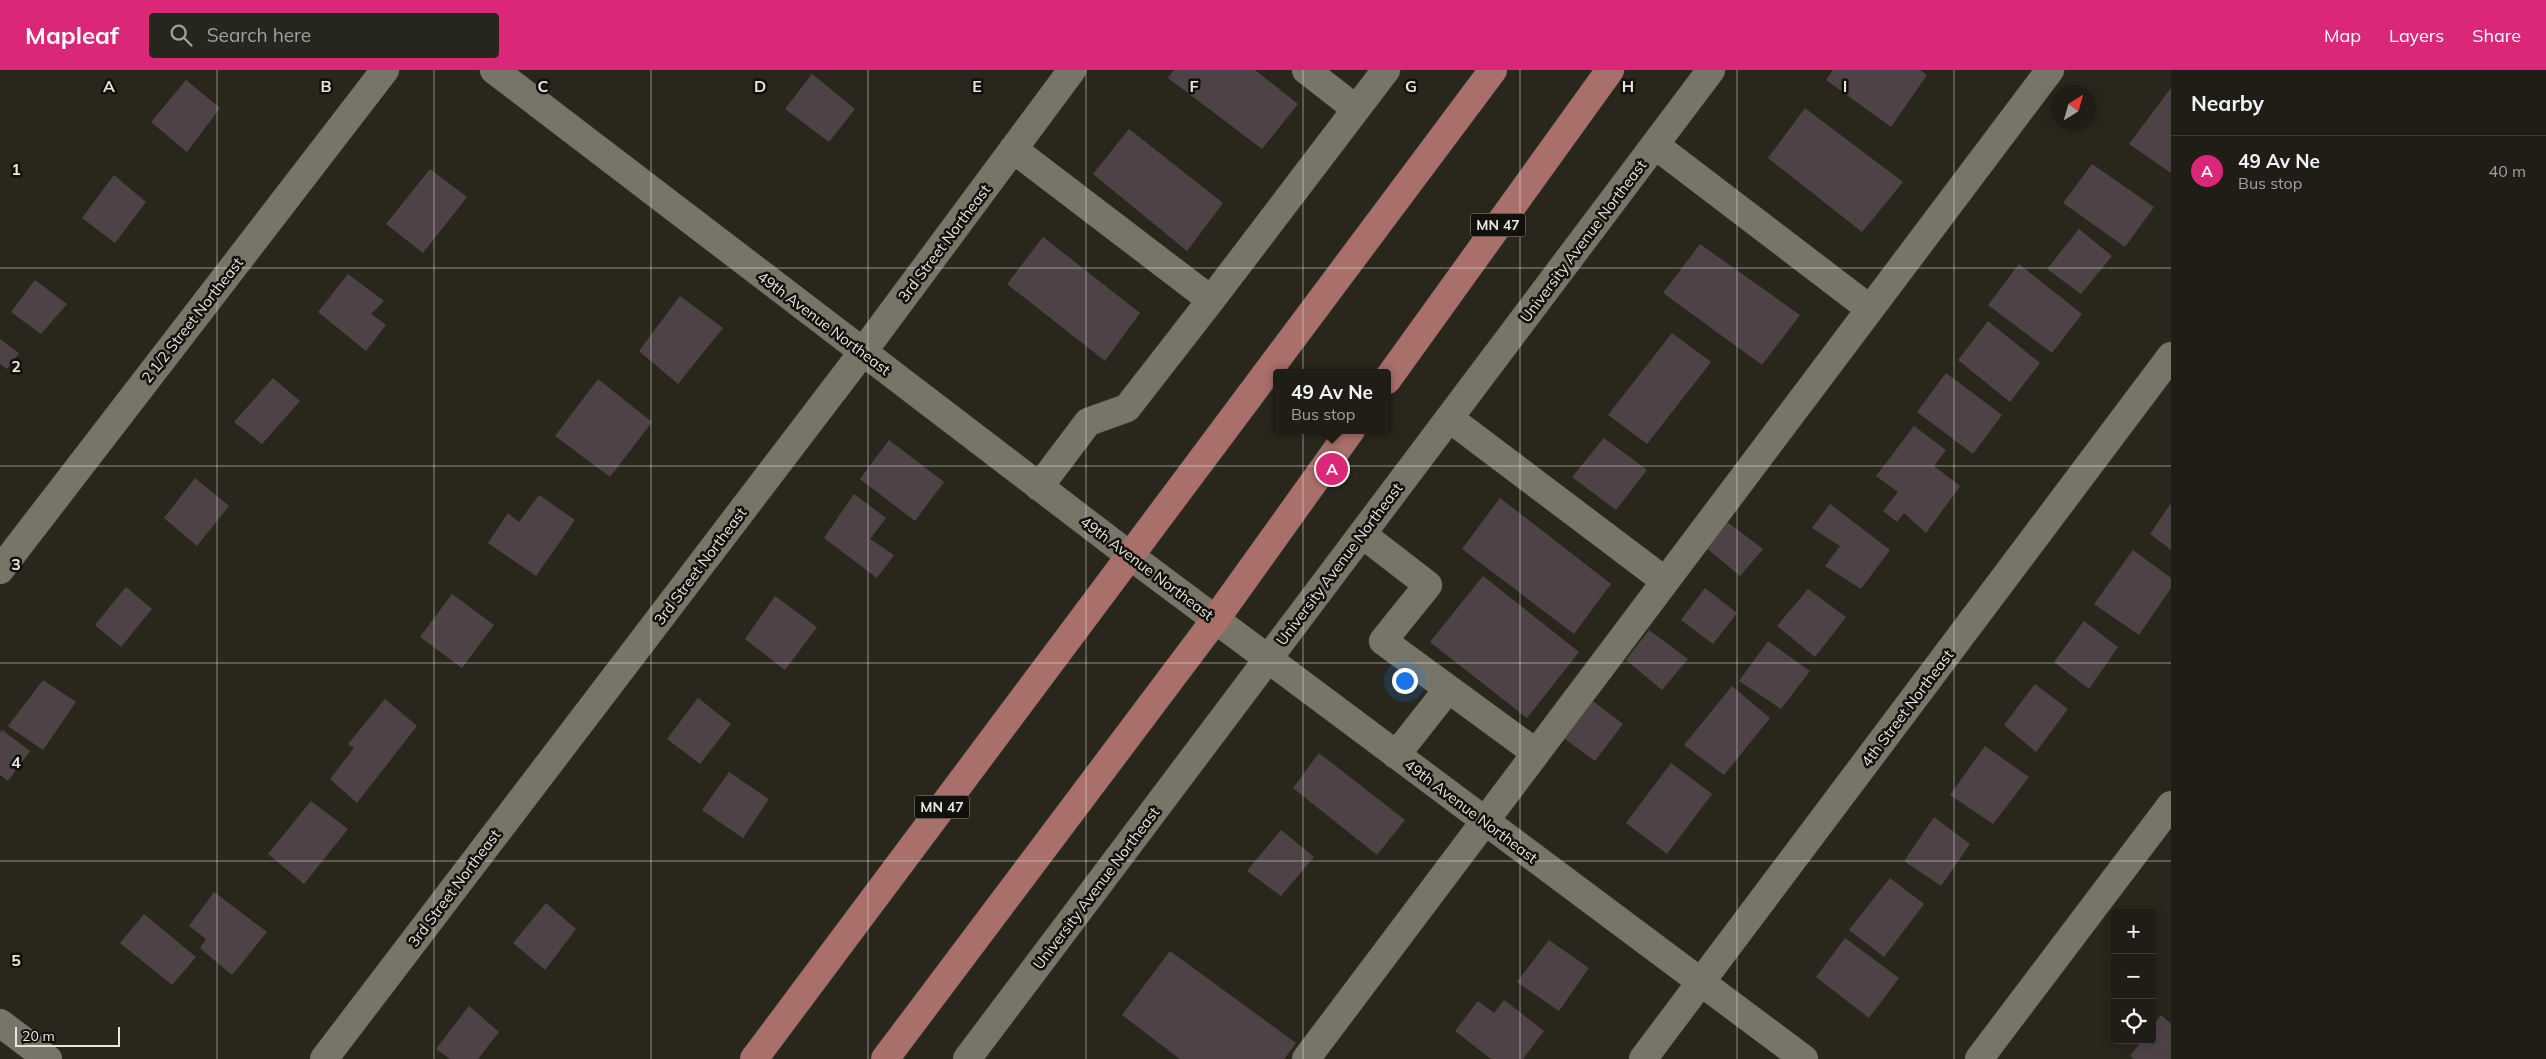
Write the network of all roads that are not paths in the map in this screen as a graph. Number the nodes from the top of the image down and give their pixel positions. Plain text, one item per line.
1 (385, 70) edge
2 (494, 70) edge
3 (1072, 70) edge
4 (1306, 70) edge
5 (1386, 70) edge
6 (1493, 70) edge
7 (1610, 70) edge
8 (1711, 70) edge
9 (2050, 70) edge
10 (1356, 109) junction
11 (1655, 145) junction
12 (1013, 149) junction
13 (1211, 300) junction
14 (1870, 309) junction
15 (862, 353) junction
16 (2171, 356) edge
17 (1391, 374) edge
18 (1449, 418) junction
19 (1348, 434) edge
20 (1039, 487) junction
21 (1362, 534) junction
22 (1129, 555) junction
23 (0, 570) edge
24 (1664, 581) junction
25 (1215, 620) junction
26 (1268, 659) junction
27 (1448, 689) junction
28 (1536, 753) junction
29 (1396, 755) junction
30 (2171, 804) edge
31 (1484, 821) junction
32 (1701, 982) junction
33 (0, 1023) edge
34 (48, 1059) edge
35 (324, 1059) edge
36 (754, 1059) edge
37 (885, 1059) edge
38 (967, 1059) edge
39 (1306, 1059) edge
40 (1643, 1059) edge
41 (1804, 1059) edge
42 (1979, 1059) edge

1 - 23 street, 2 1/2 Street Northeast
2 - 15 street, 49th Avenue Northeast
3 - 12 street, 3rd Street Northeast
4 - 10 street
5 - 10 street
6 - 22 main road, MN 47
7 - 17 main road, MN 47
8 - 11 street, University Avenue Northeast
9 - 14 street
10 - 13 street
11 - 14 street
11 - 18 street, University Avenue Northeast
12 - 13 street
12 - 15 street, 3rd Street Northeast
13 - 20 street
14 - 24 street
15 - 20 street, 49th Avenue Northeast
15 - 35 street, 3rd Street Northeast
16 - 32 street, 4th Street Northeast
18 - 21 street, University Avenue Northeast
18 - 24 street
19 - 25 main road
20 - 22 street, 49th Avenue Northeast
21 - 26 street, University Avenue Northeast
21 - 27 street
22 - 25 street, 49th Avenue Northeast
22 - 36 main road, MN 47
24 - 28 street
25 - 26 street, 49th Avenue Northeast
25 - 37 main road
26 - 29 street, 49th Avenue Northeast
26 - 38 street, University Avenue Northeast
27 - 28 street
27 - 29 street
28 - 31 street
29 - 31 street, 49th Avenue Northeast
30 - 42 street
31 - 32 street, 49th Avenue Northeast
31 - 39 street
32 - 40 street, 4th Street Northeast
32 - 41 street, 49th Avenue Northeast
33 - 34 street

